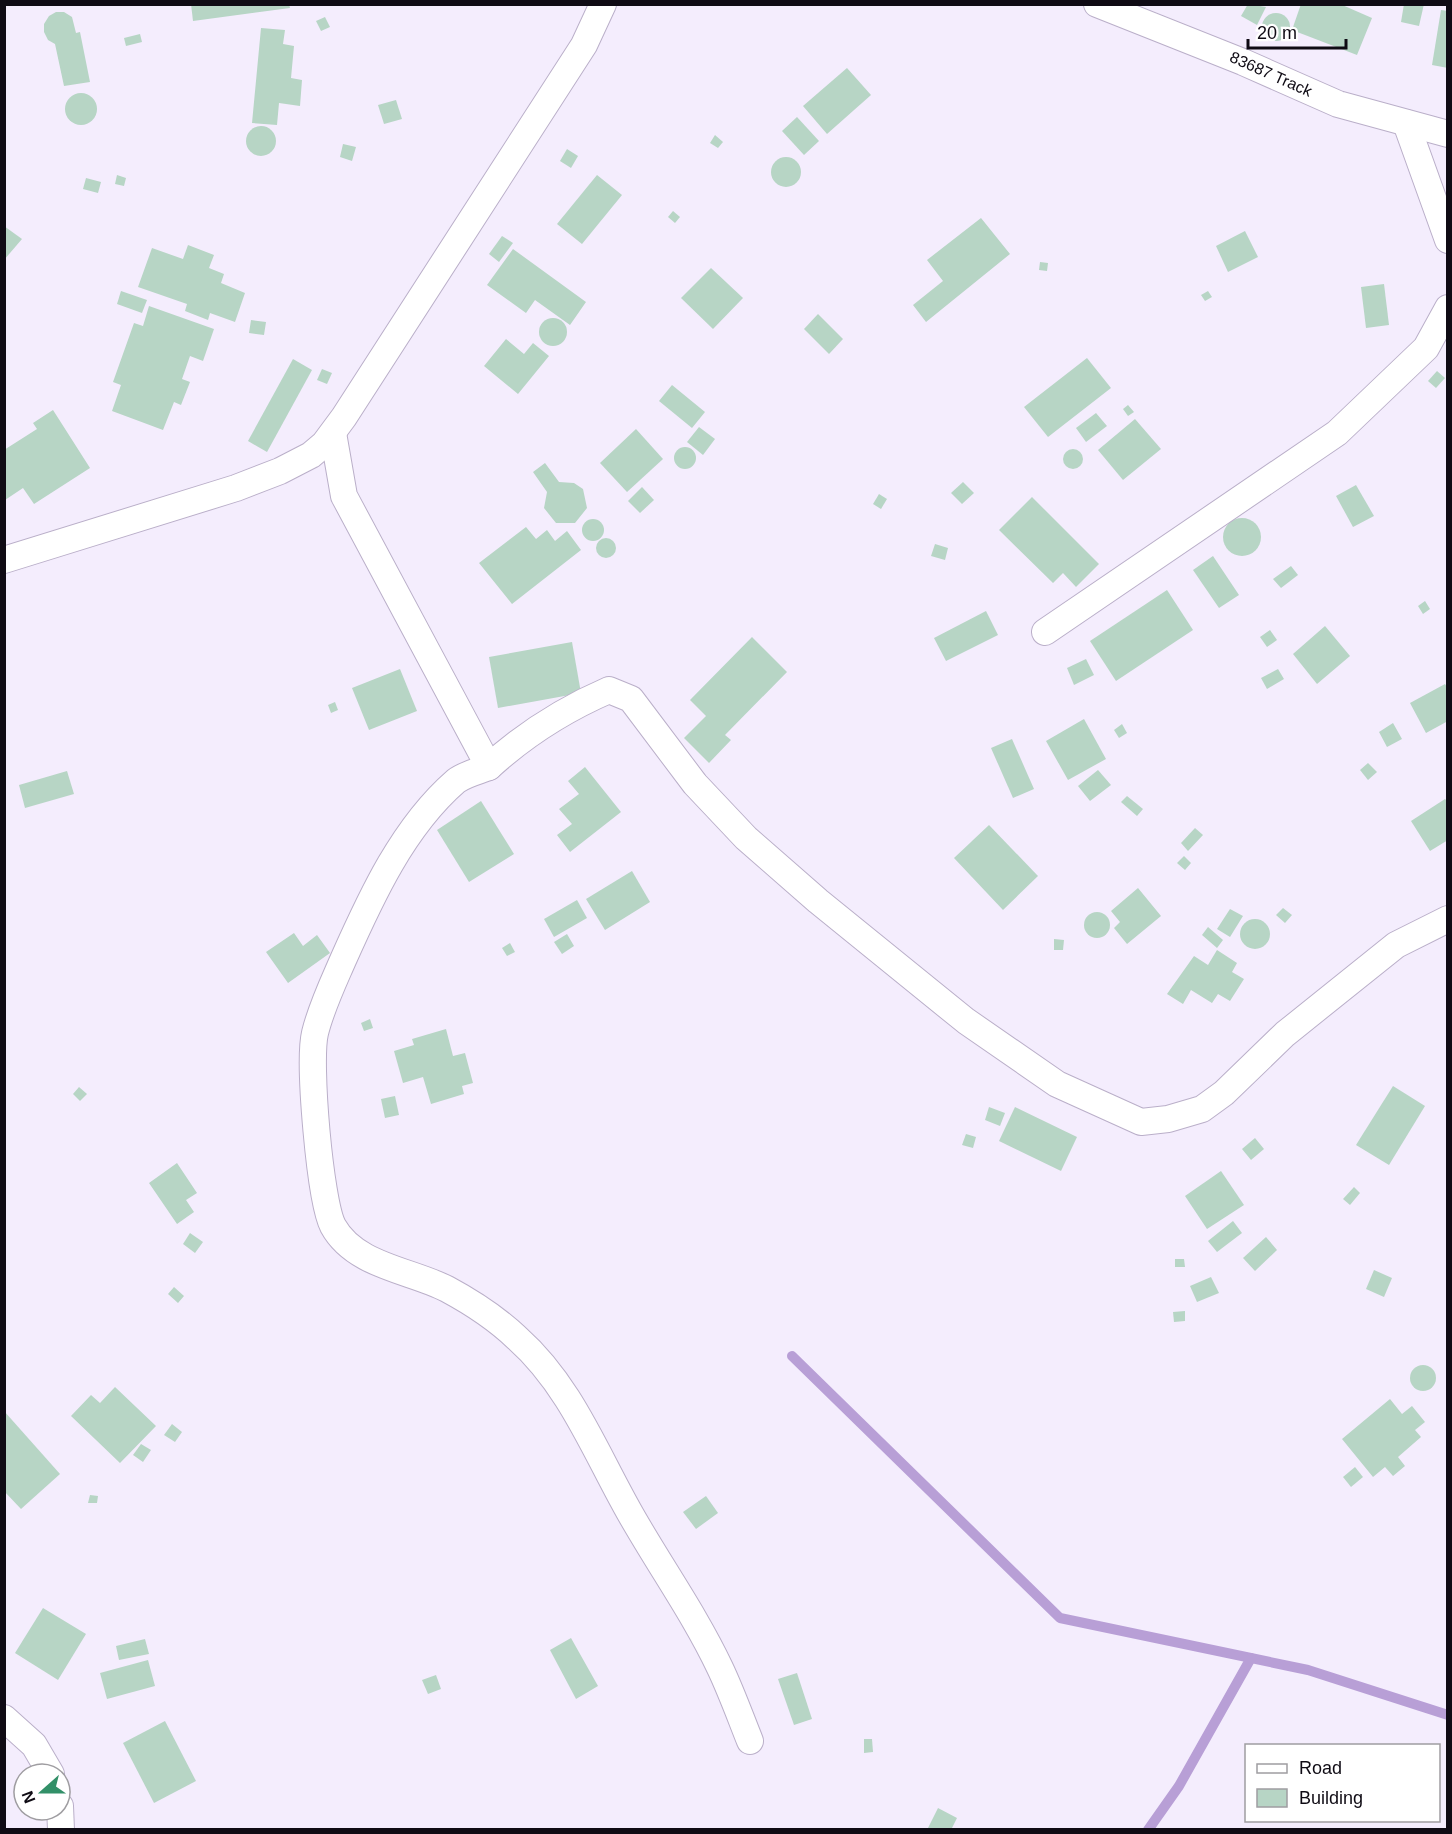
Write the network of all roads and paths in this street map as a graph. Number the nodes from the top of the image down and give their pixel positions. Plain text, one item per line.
1 (603, 4) edge
2 (1097, 4) edge
3 (1406, 123) junction
4 (1448, 134) edge
5 (1448, 240) edge
6 (1448, 308) edge
7 (333, 433) junction
8 (4, 560) edge
9 (1045, 633) dead end
10 (489, 767) junction
11 (1448, 919) edge
12 (4, 1718) edge
13 (750, 1741) dead end
14 (44, 1762) edge

1 - 7 street
2 - 3 street, 83687 Track
3 - 4 street, 83687 Track
3 - 5 street
6 - 9 street
7 - 8 street
7 - 10 street
10 - 11 street
10 - 13 street
12 - 14 street

